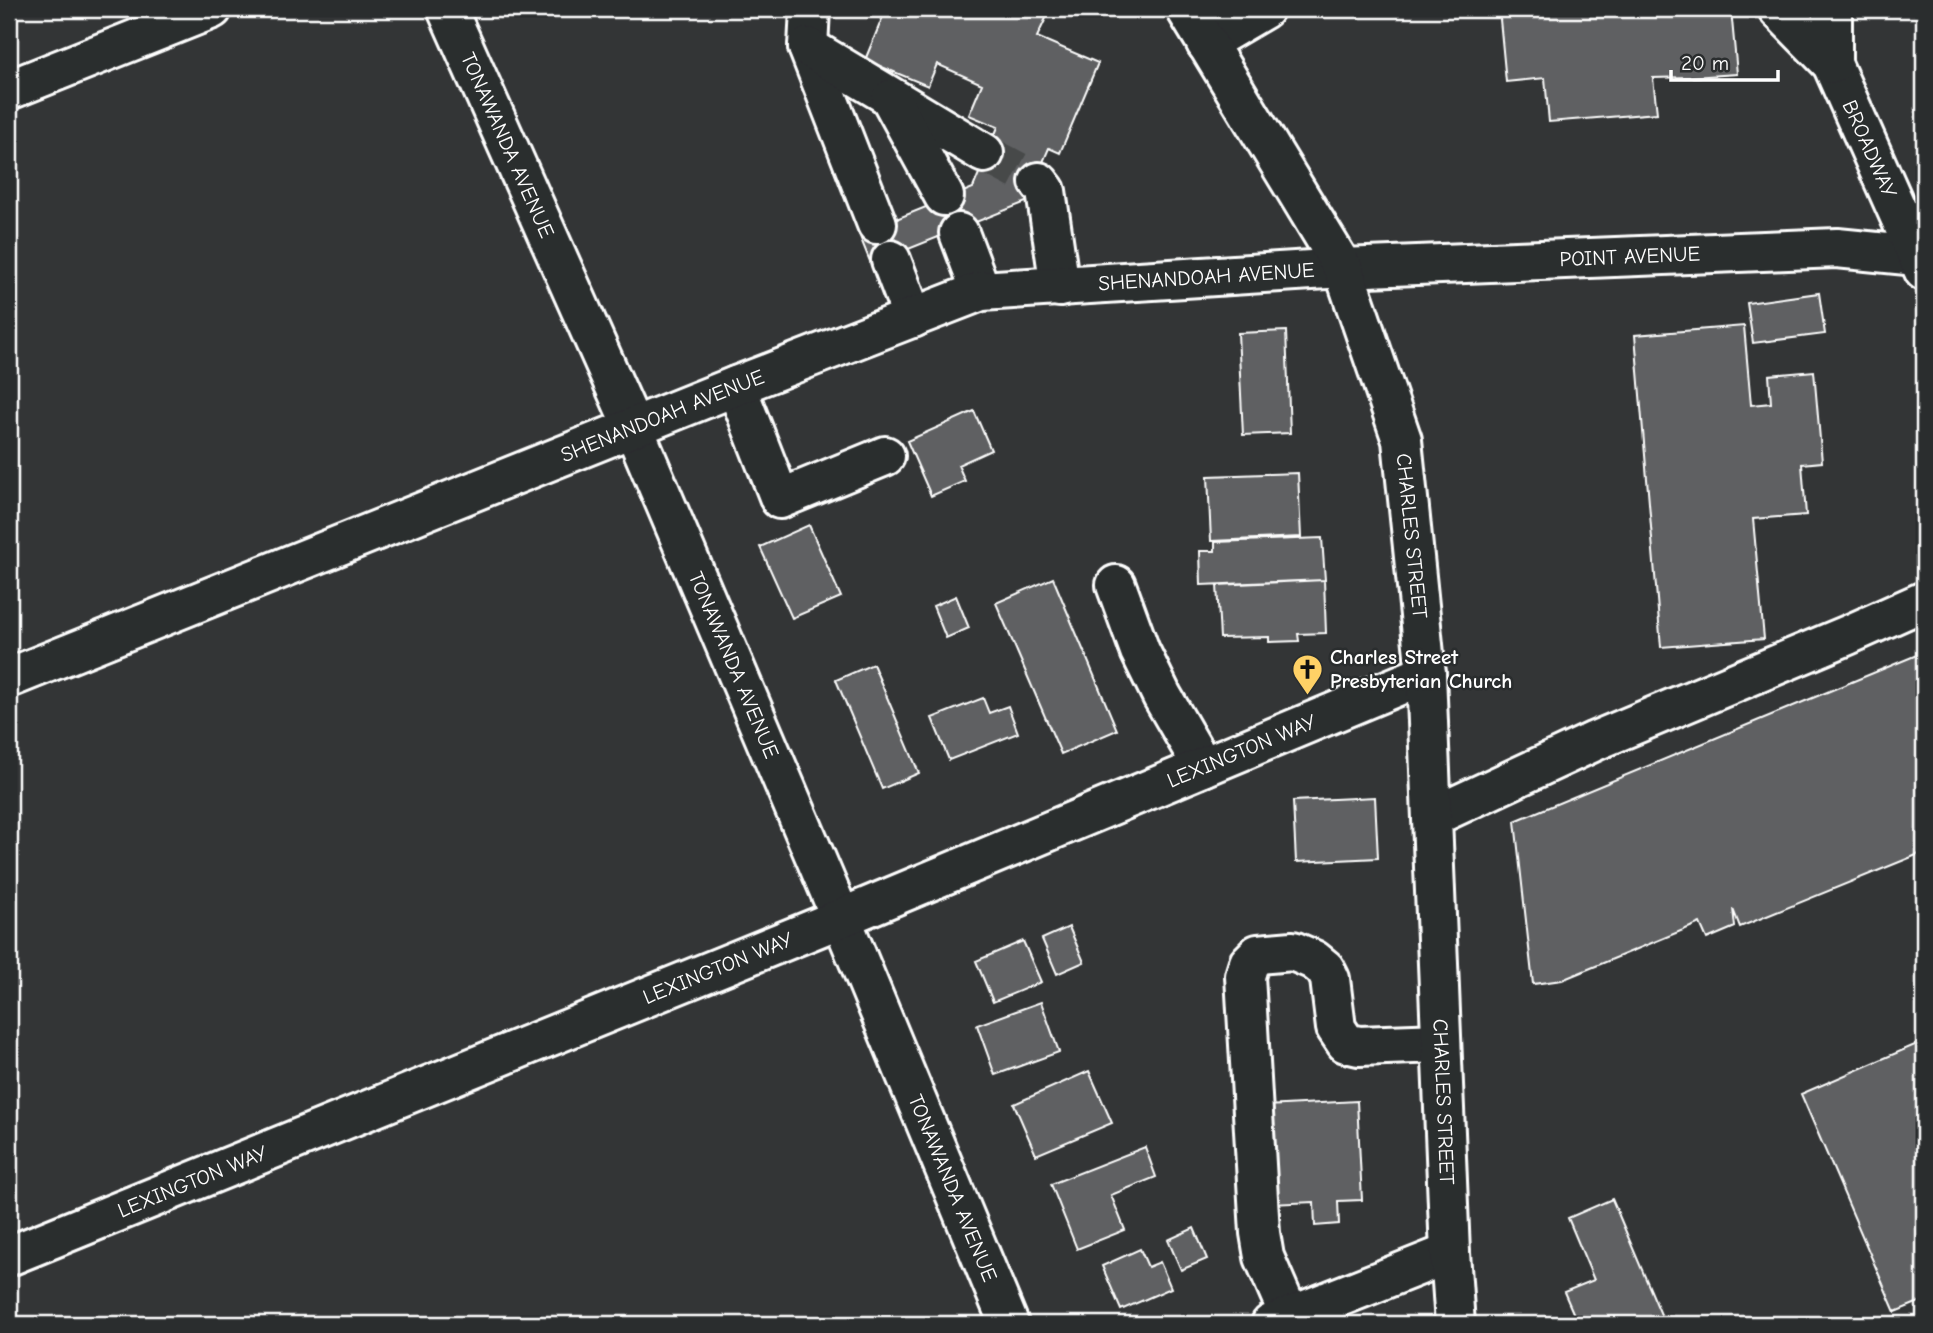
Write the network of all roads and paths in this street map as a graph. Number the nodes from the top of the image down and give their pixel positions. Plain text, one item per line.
1 (212, 9) edge
2 (447, 9) edge
3 (810, 9) edge
4 (1186, 9) edge
5 (1265, 9) edge
6 (1778, 9) edge
7 (1832, 9) edge
8 (1206, 43) junction
9 (808, 47) junction
10 (1832, 64) junction
11 (9, 90) edge
12 (890, 96) junction
13 (984, 153) tunnel mouth
14 (1038, 181) tunnel mouth
15 (944, 196) dead end
16 (877, 224) dead end
17 (959, 233) dead end
18 (891, 260) dead end
19 (1921, 263) edge
20 (1343, 268) junction
21 (1060, 286) junction
22 (981, 292) junction
23 (914, 318) junction
24 (736, 386) junction
25 (633, 427) junction
26 (885, 456) dead end
27 (1116, 585) dead end
28 (1924, 601) edge
29 (1426, 674) junction
30 (9, 678) edge
31 (1203, 767) junction
32 (1432, 817) junction
33 (841, 918) junction
34 (1441, 1044) junction
35 (1450, 1253) junction
36 (9, 1256) edge
37 (1280, 1320) edge
38 (1009, 1324) edge
39 (1455, 1324) edge

1 - 11 street
2 - 25 street, TONAWANDA AVENUE
3 - 9 street
4 - 8 street, CHARLES STREET
5 - 8 street
6 - 10 street, BROADWAY
7 - 10 street, BROADWAY
8 - 20 street, CHARLES STREET
9 - 12 street
9 - 16 street
10 - 19 street, BROADWAY
12 - 13 street
12 - 15 street
14 - 21 street
17 - 22 street
18 - 23 street
19 - 20 street, POINT AVENUE
20 - 21 street, SHENANDOAH AVENUE
20 - 29 street, CHARLES STREET
21 - 22 street, SHENANDOAH AVENUE
22 - 23 street, SHENANDOAH AVENUE
23 - 24 street, SHENANDOAH AVENUE
24 - 25 street, SHENANDOAH AVENUE
24 - 26 street
25 - 30 street, SHENANDOAH AVENUE
25 - 33 street, TONAWANDA AVENUE
27 - 31 street
28 - 32 street
29 - 31 street, LEXINGTON WAY
29 - 32 street, CHARLES STREET
31 - 33 street, LEXINGTON WAY
32 - 34 street, CHARLES STREET
33 - 36 street, LEXINGTON WAY
33 - 38 street, TONAWANDA AVENUE
34 - 35 street, CHARLES STREET
34 - 37 street
35 - 37 street
35 - 39 street, CHARLES STREET

